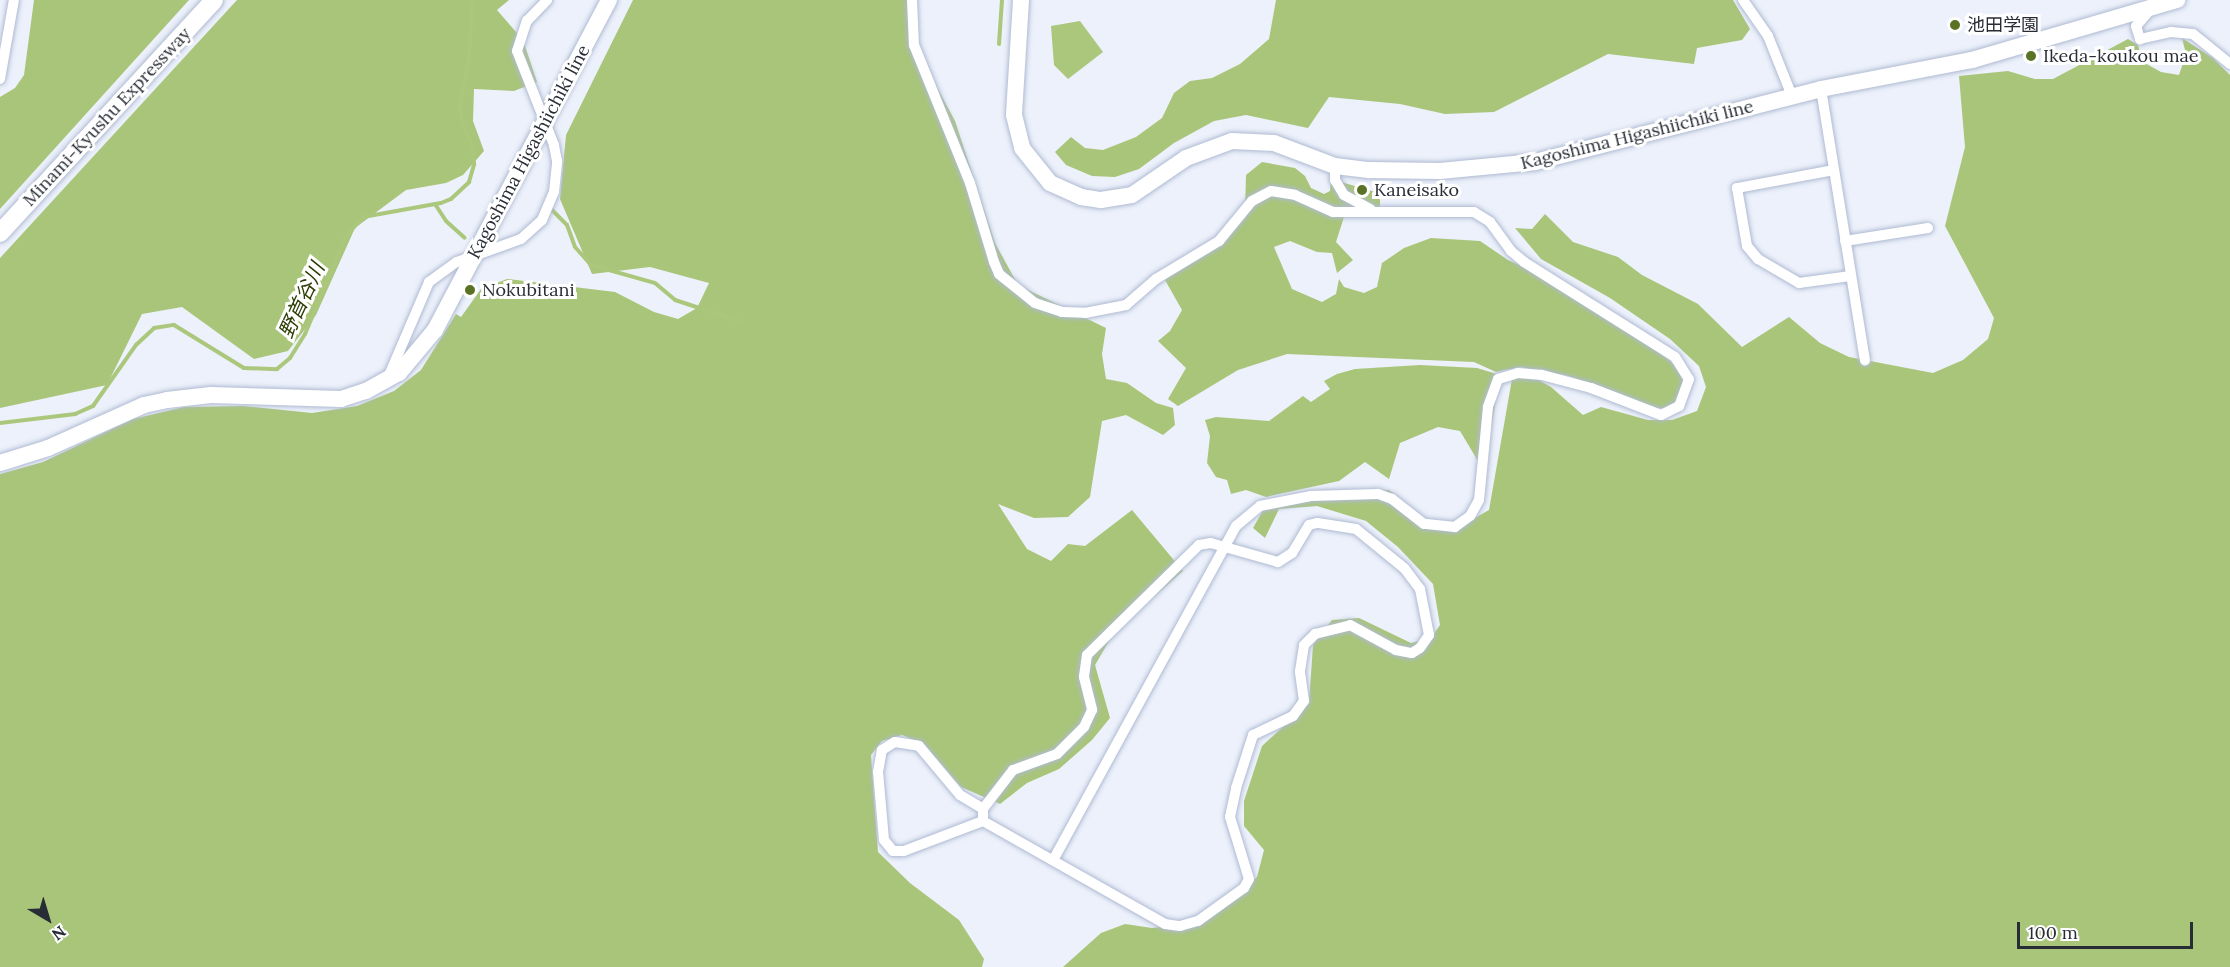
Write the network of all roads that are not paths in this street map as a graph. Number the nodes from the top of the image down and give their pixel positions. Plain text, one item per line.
1 (14, 0) edge
2 (214, 0) edge
3 (547, 0) edge
4 (609, 0) edge
5 (912, 0) edge
6 (1021, 0) edge
7 (1743, 0) edge
8 (2177, 0) edge
9 (2150, 4) edge
10 (2230, 64) edge
11 (0, 79) edge
12 (1821, 89) junction
13 (1792, 96) junction
14 (545, 122) junction
15 (1335, 166) junction
16 (1834, 170) junction
17 (1370, 209) junction
18 (1928, 228) dead end
19 (0, 233) edge
20 (1845, 241) junction
21 (477, 254) junction
22 (1851, 276) junction
23 (1865, 360) dead end
24 (386, 382) junction
25 (0, 463) edge
26 (1225, 546) junction
27 (983, 809) junction
28 (982, 821) junction
29 (1053, 860) junction

1 - 11 street
2 - 19 highway, Minami-Kyushu Expressway
3 - 14 street
4 - 14 main road, Kagoshima Higashiichiki line
5 - 17 street
6 - 15 main road, Kagoshima Higashiichiki line
7 - 13 street
8 - 9 main road, Kagoshima Higashiichiki line
9 - 10 street
9 - 12 main road, Kagoshima Higashiichiki line
12 - 13 main road, Kagoshima Higashiichiki line
12 - 16 street
13 - 15 main road, Kagoshima Higashiichiki line
14 - 21 main road, Kagoshima Higashiichiki line
14 - 21 street
15 - 17 street
16 - 20 street
16 - 22 street
17 - 26 street
18 - 20 street
20 - 22 street
21 - 24 main road, Kagoshima Higashiichiki line
21 - 24 street
22 - 23 street
24 - 25 main road, Kagoshima Higashiichiki line
26 - 27 street
26 - 29 street
26 - 29 street
27 - 28 street
27 - 28 street
28 - 29 street

